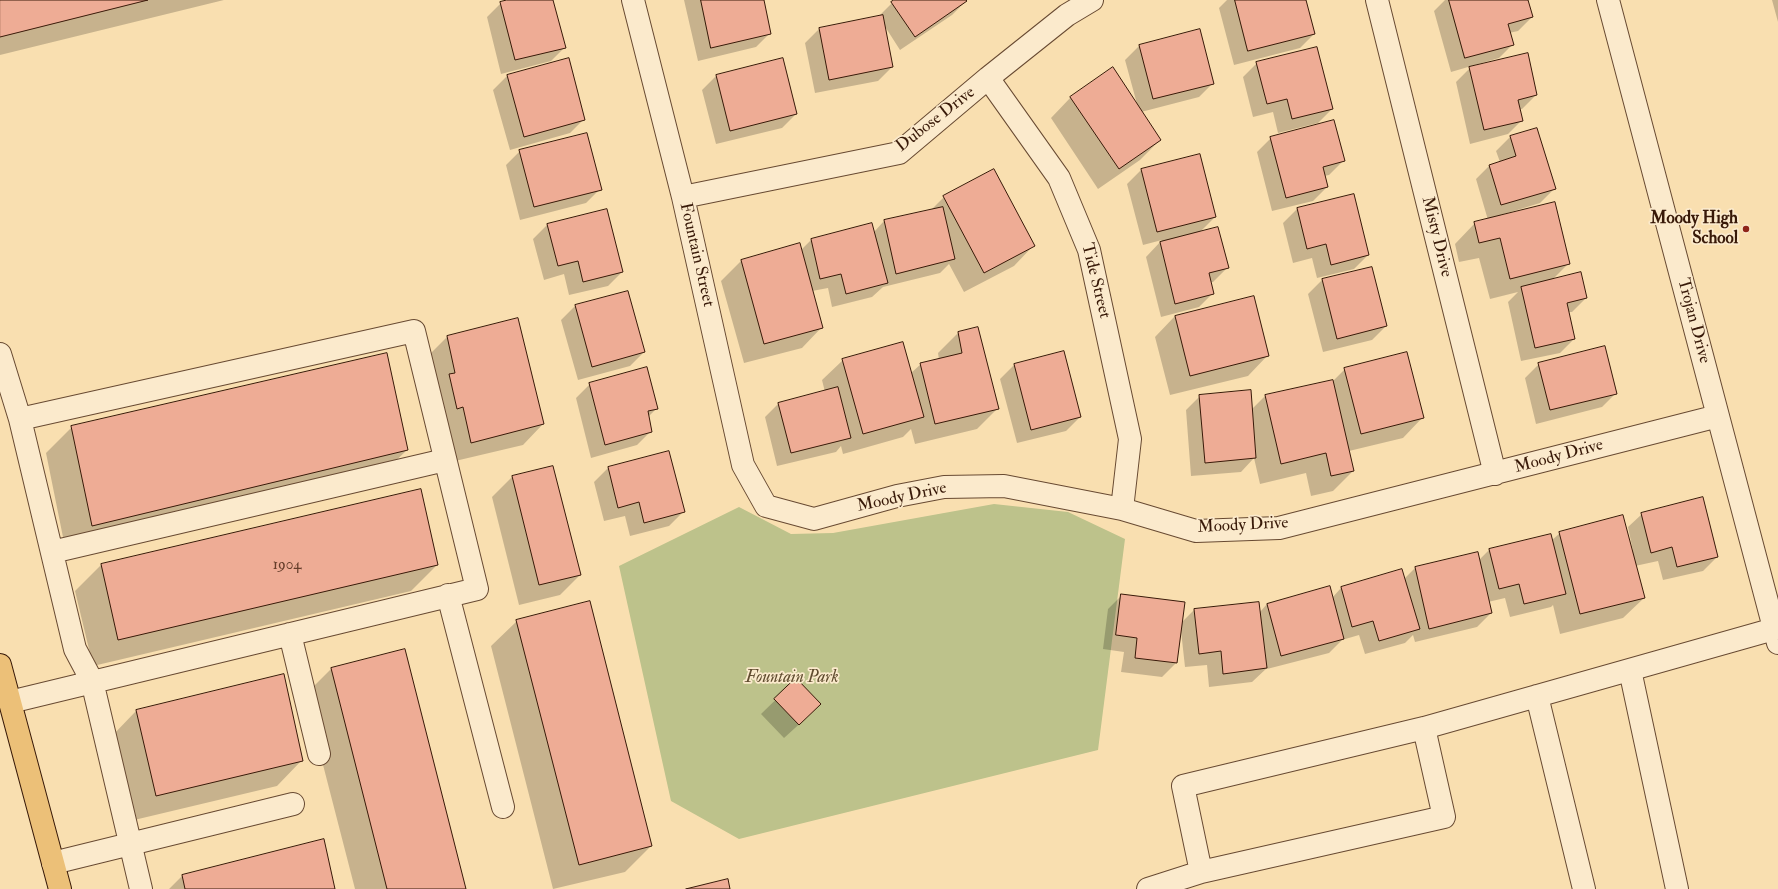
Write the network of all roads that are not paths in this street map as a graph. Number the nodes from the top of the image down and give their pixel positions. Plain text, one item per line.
1 (633, 0) edge
2 (1092, 0) edge
3 (1377, 0) edge
4 (1608, 0) edge
5 (988, 78) junction
6 (683, 198) junction
7 (0, 354) edge
8 (1718, 416) junction
9 (20, 419) junction
10 (445, 460) junction
11 (1495, 474) junction
12 (766, 506) joint
13 (1122, 509) junction
14 (52, 552) junction
15 (448, 596) junction
16 (290, 634) junction
17 (1776, 636) edge
18 (0, 665) edge
19 (1630, 670) junction
20 (92, 681) junction
21 (1537, 696) junction
22 (10, 702) junction
23 (1424, 728) junction
24 (318, 754) dead end
25 (293, 804) dead end
26 (503, 807) dead end
27 (131, 844) junction
28 (53, 863) junction
29 (1202, 872) junction
30 (60, 889) edge
31 (140, 889) edge
32 (1148, 889) edge
33 (1584, 889) edge
34 (1677, 889) edge

1 - 6 street, Fountain Street
2 - 5 street, Dubose Drive
3 - 11 street, Misty Drive
4 - 8 street, Trojan Drive
5 - 6 street, Dubose Drive
5 - 13 street, Tide Street
6 - 12 street, Fountain Street
7 - 9 street
8 - 11 street, Moody Drive
8 - 17 street, Trojan Drive
9 - 10 street
9 - 14 street
10 - 14 street
10 - 15 street
11 - 13 street, Moody Drive
12 - 13 street, Moody Drive
14 - 20 street
15 - 16 street
15 - 26 street
16 - 20 street
16 - 24 street
17 - 19 street
18 - 22 main road
19 - 21 street
19 - 34 street
20 - 22 street
20 - 27 street
21 - 23 street
21 - 33 street
22 - 28 main road
23 - 29 street
23 - 29 street
25 - 27 street
27 - 28 street
27 - 31 street
28 - 30 main road
29 - 32 street

